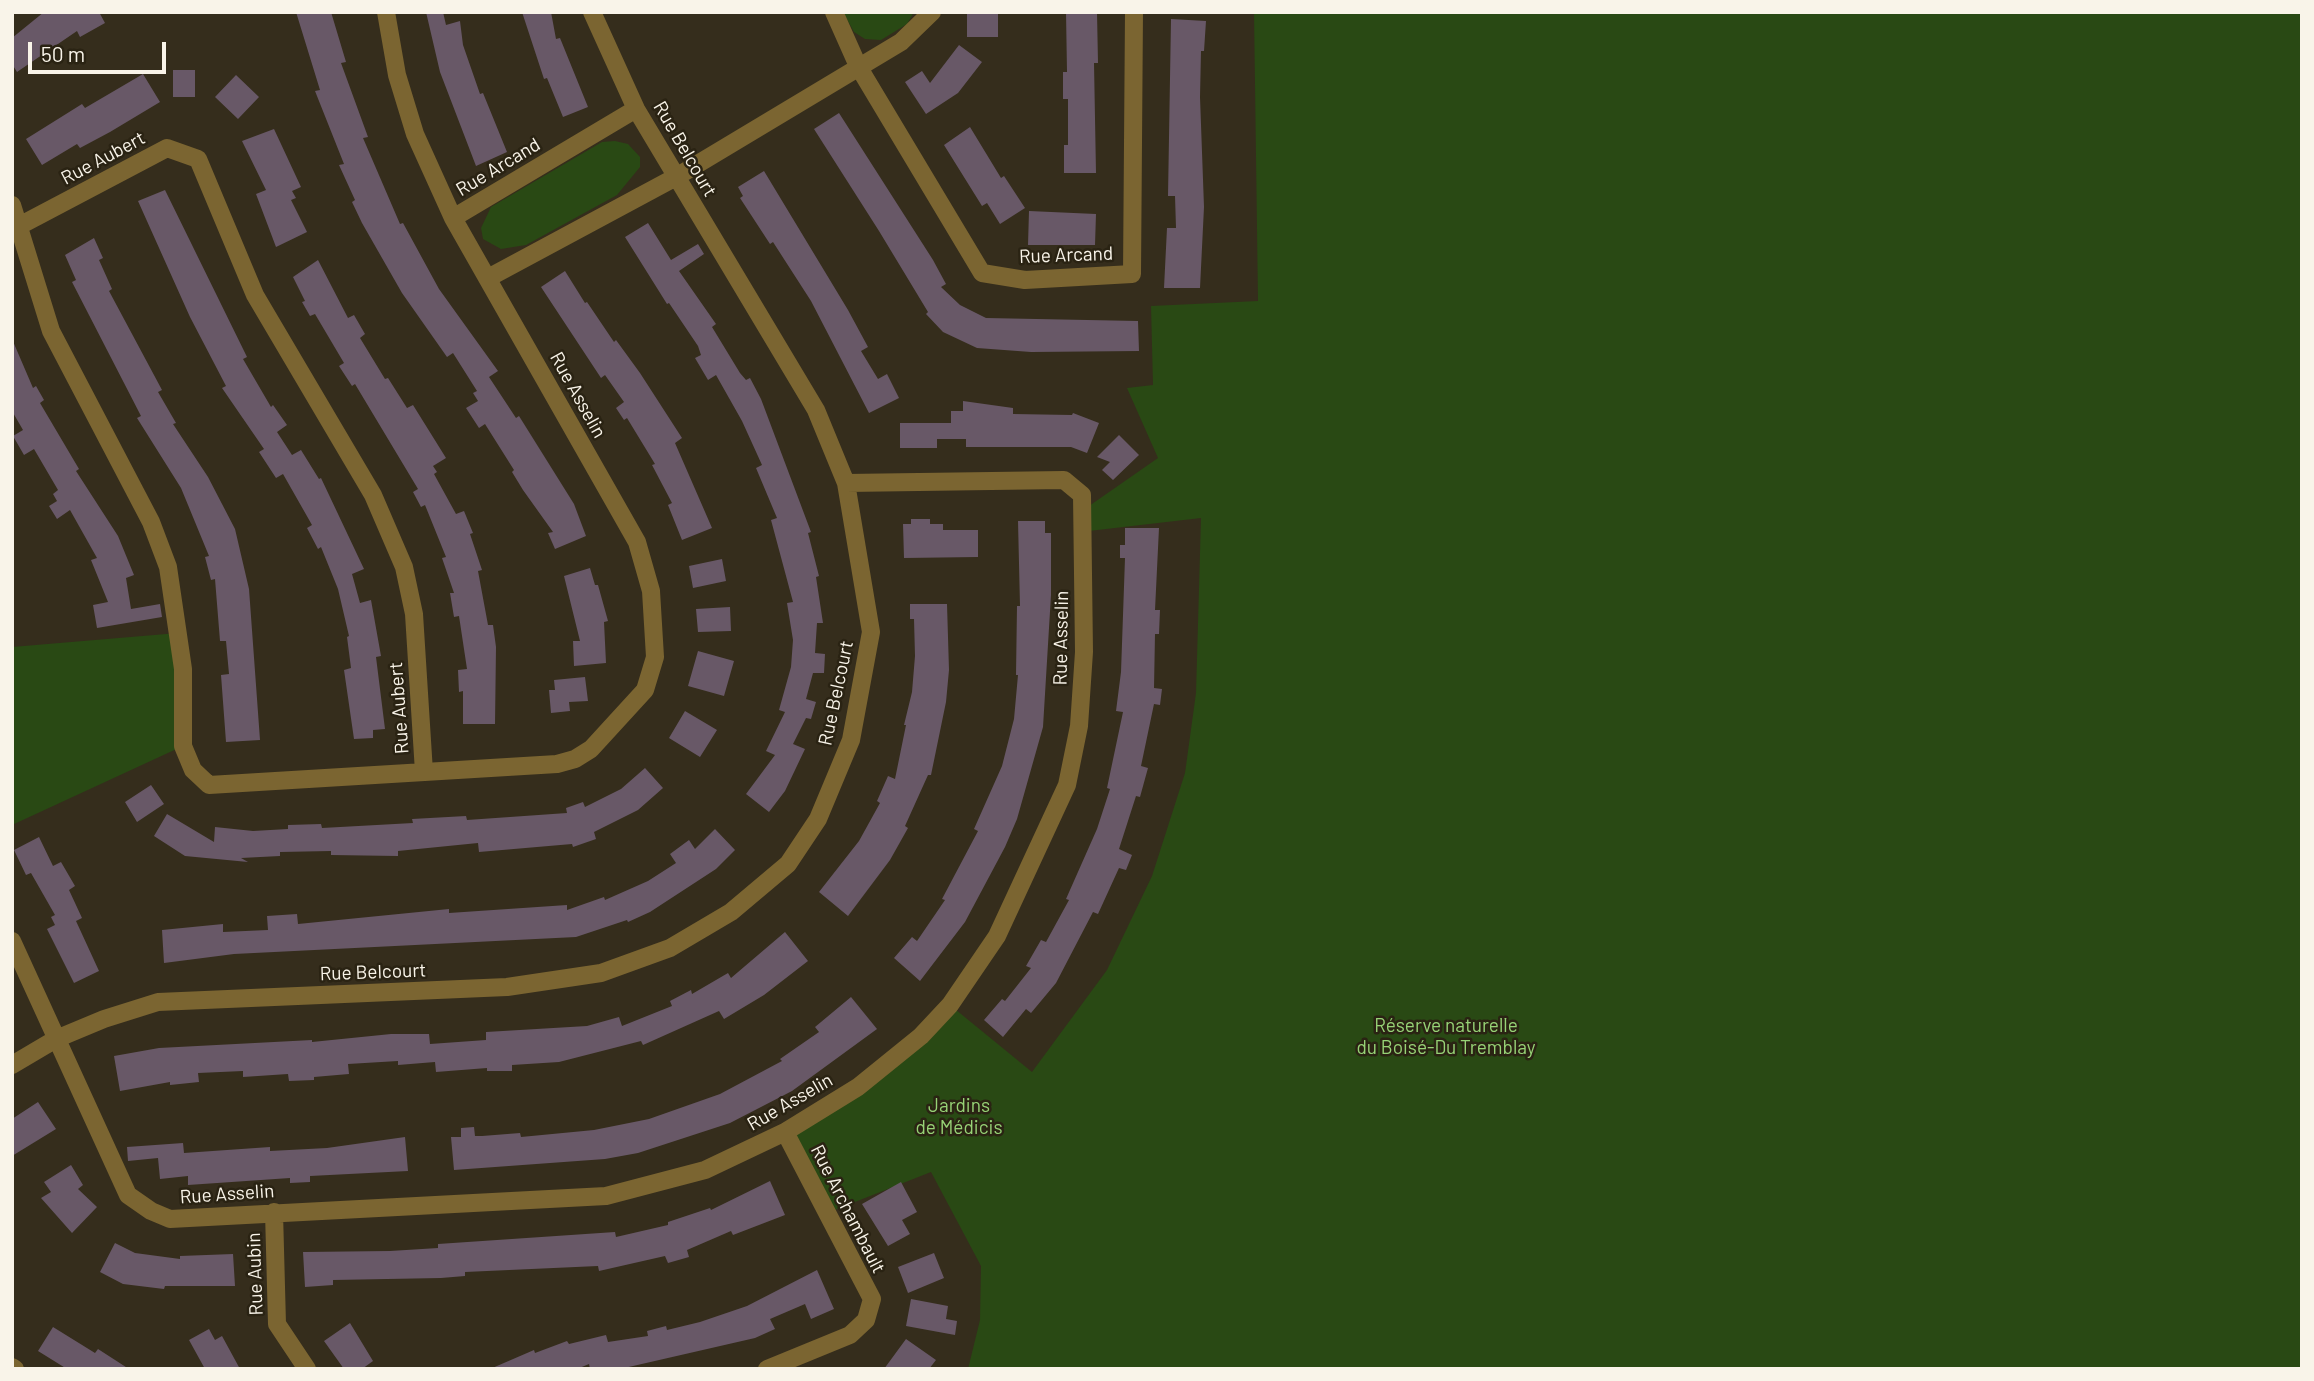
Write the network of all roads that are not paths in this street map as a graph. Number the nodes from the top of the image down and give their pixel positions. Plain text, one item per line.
1 (386, 12) edge
2 (592, 12) edge
3 (834, 12) edge
4 (932, 12) edge
5 (1134, 12) edge
6 (858, 66) junction
7 (636, 109) junction
8 (676, 177) junction
9 (12, 205) edge
10 (453, 218) junction
11 (19, 226) junction
12 (488, 278) junction
13 (846, 483) junction
14 (424, 772) junction
15 (12, 941) edge
16 (55, 1040) junction
17 (12, 1065) edge
18 (785, 1132) junction
19 (274, 1212) junction
20 (307, 1369) edge
21 (767, 1369) edge

1 - 10 street, Rue Asselin
2 - 7 street, Rue Belcourt
3 - 6 street, Rue Arcand
4 - 6 street
5 - 6 street, Rue Arcand
6 - 8 street
7 - 8 street, Rue Belcourt
7 - 10 street, Rue Arcand
8 - 12 street
8 - 13 street, Rue Belcourt
9 - 11 street, Rue Aubert
10 - 12 street, Rue Asselin
11 - 14 street, Rue Aubert
11 - 14 street, Rue Aubert
12 - 14 street, Rue Asselin
13 - 16 street, Rue Belcourt
13 - 18 street, Rue Asselin
15 - 16 street, Rue Asselin
16 - 17 street, Rue Belcourt
16 - 19 street, Rue Asselin
18 - 19 street, Rue Asselin
18 - 21 street, Rue Archambault
19 - 20 street, Rue Aubin

